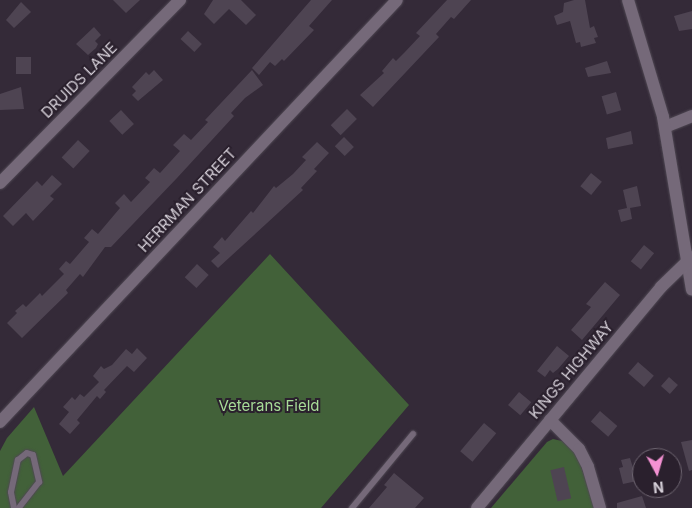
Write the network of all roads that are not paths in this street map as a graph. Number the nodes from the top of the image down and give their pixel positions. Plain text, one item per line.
1 (180, 0) edge
2 (397, 0) edge
3 (628, 0) edge
4 (692, 116) edge
5 (665, 127) junction
6 (0, 182) edge
7 (689, 259) edge
8 (692, 290) edge
9 (550, 420) junction
10 (0, 422) edge
11 (413, 434) dead end
12 (14, 508) edge
13 (19, 508) edge
14 (352, 508) edge
15 (477, 508) edge
16 (600, 508) edge

1 - 6 street, DRUIDS LANE
2 - 10 street, HERRMAN STREET
3 - 5 street
4 - 5 street
5 - 7 street
7 - 8 street
7 - 9 street, KINGS HIGHWAY
9 - 15 street, KINGS HIGHWAY
9 - 16 street
11 - 14 lane
12 - 13 lane

